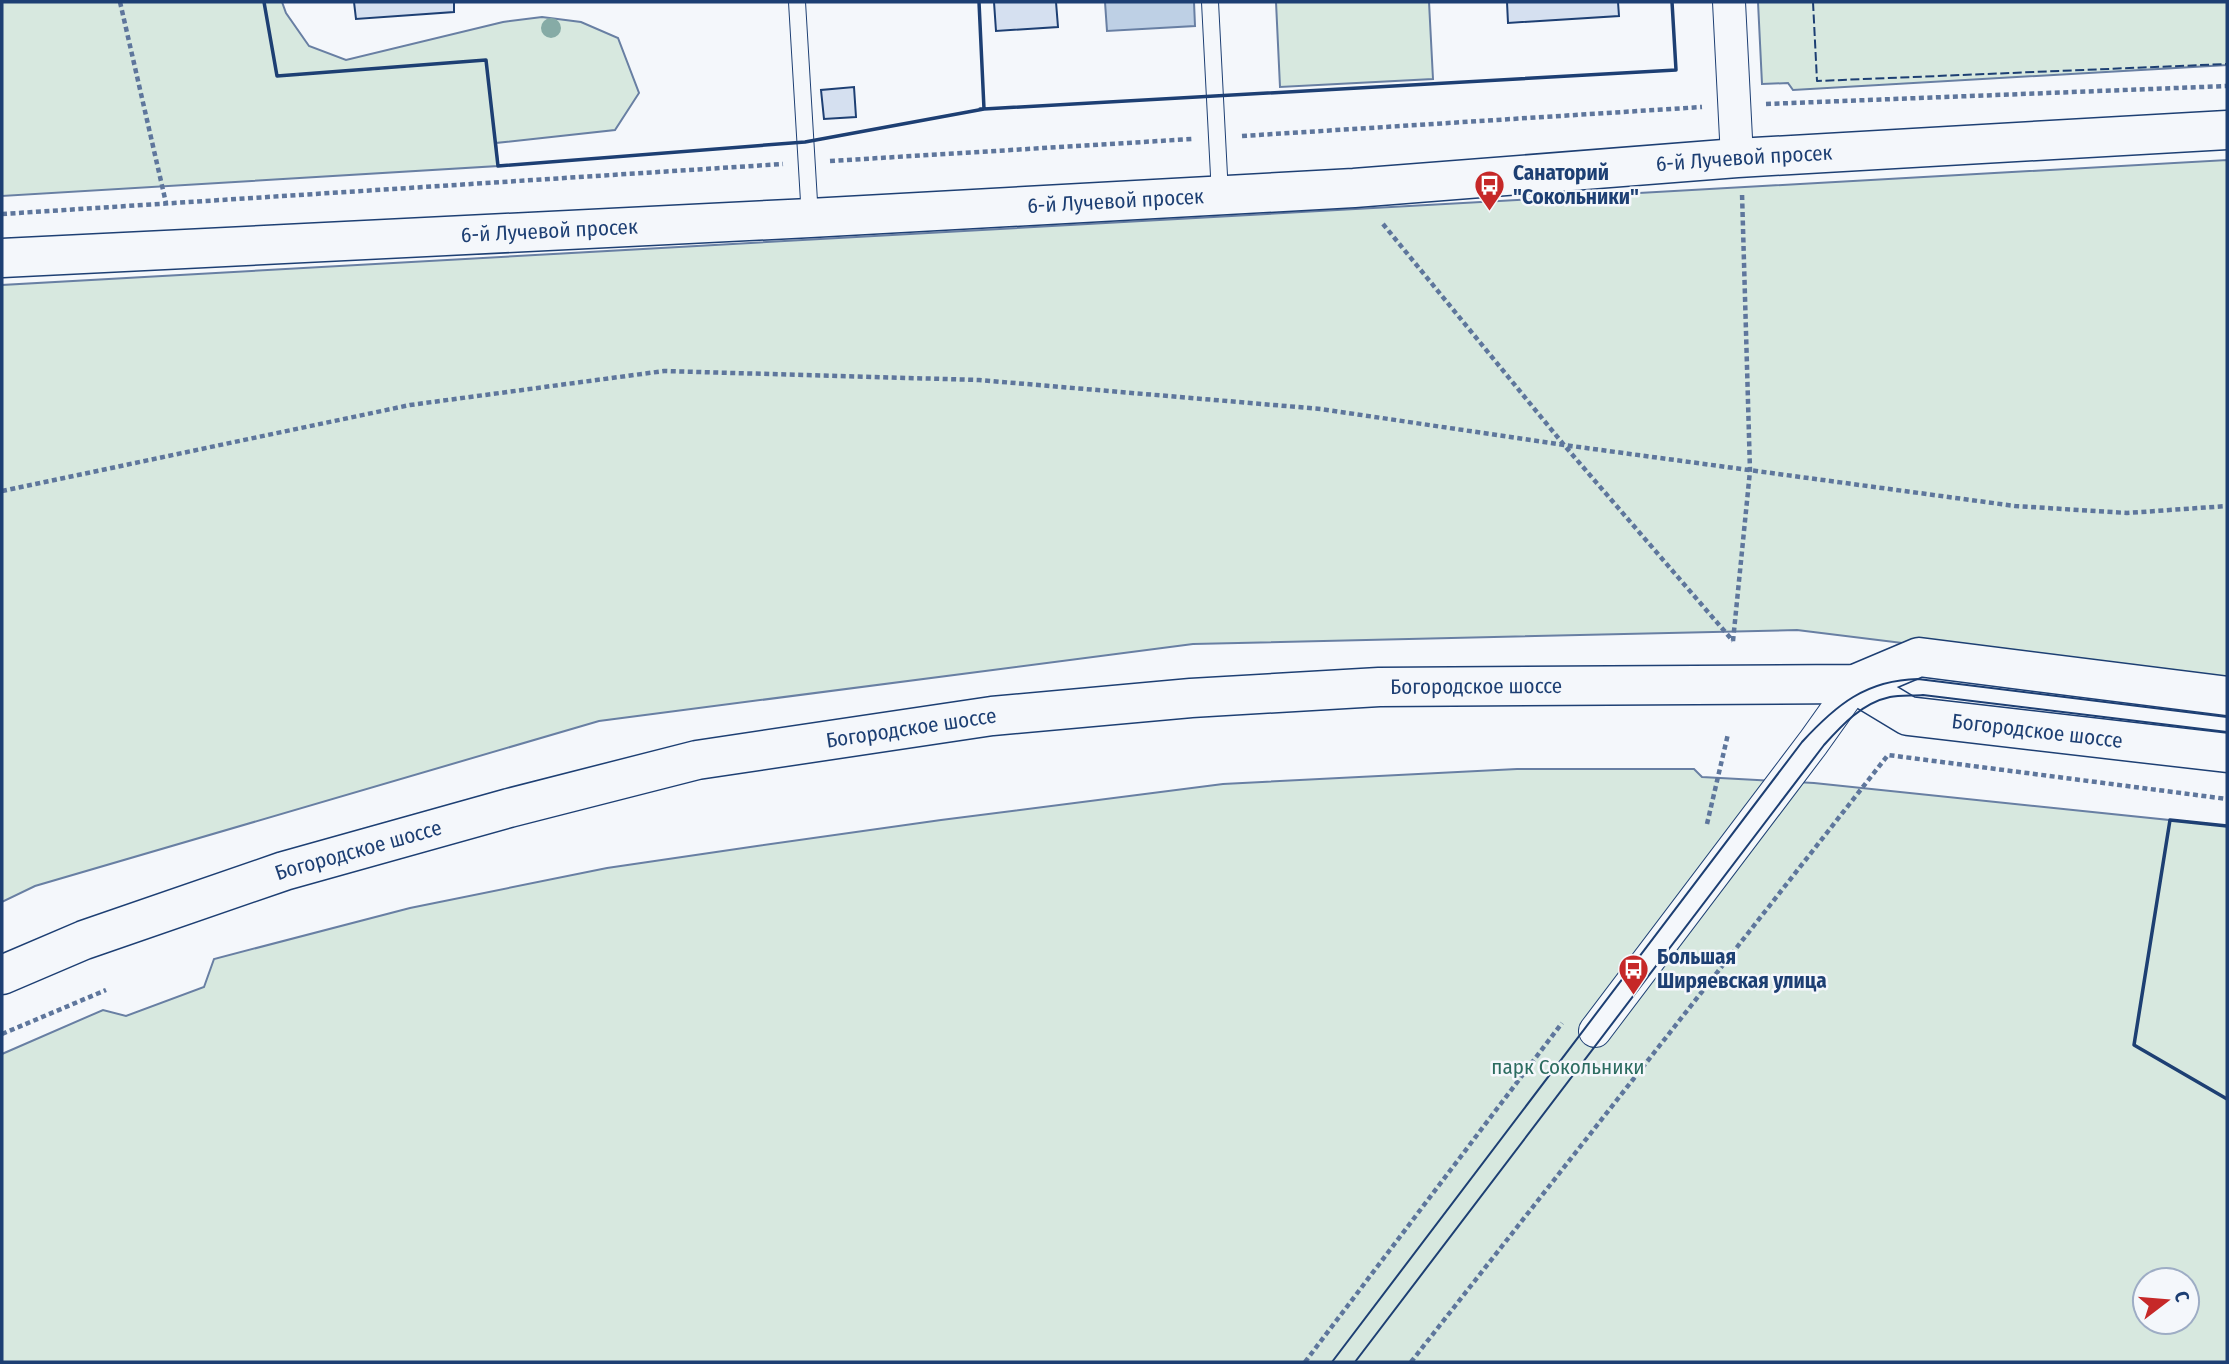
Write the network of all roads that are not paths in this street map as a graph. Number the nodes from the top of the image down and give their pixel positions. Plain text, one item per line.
1 (797, 2) edge
2 (1210, 2) edge
3 (1730, 2) edge
4 (2227, 130) edge
5 (1737, 158) junction
6 (1220, 195) junction
7 (810, 218) junction
8 (2, 258) edge
9 (1855, 684) junction
10 (2227, 696) edge
11 (2227, 753) edge
12 (2, 975) edge
13 (1595, 1031) dead end

1 - 7 lane
2 - 6 lane
3 - 5 street
4 - 5 main road, 6-й Лучевой просек
5 - 6 main road, 6-й Лучевой просек
6 - 7 main road, 6-й Лучевой просек
7 - 8 main road, 6-й Лучевой просек
9 - 10 main road, Богородское шоссе
9 - 11 main road, Богородское шоссе
9 - 12 main road, Богородское шоссе
9 - 13 street

